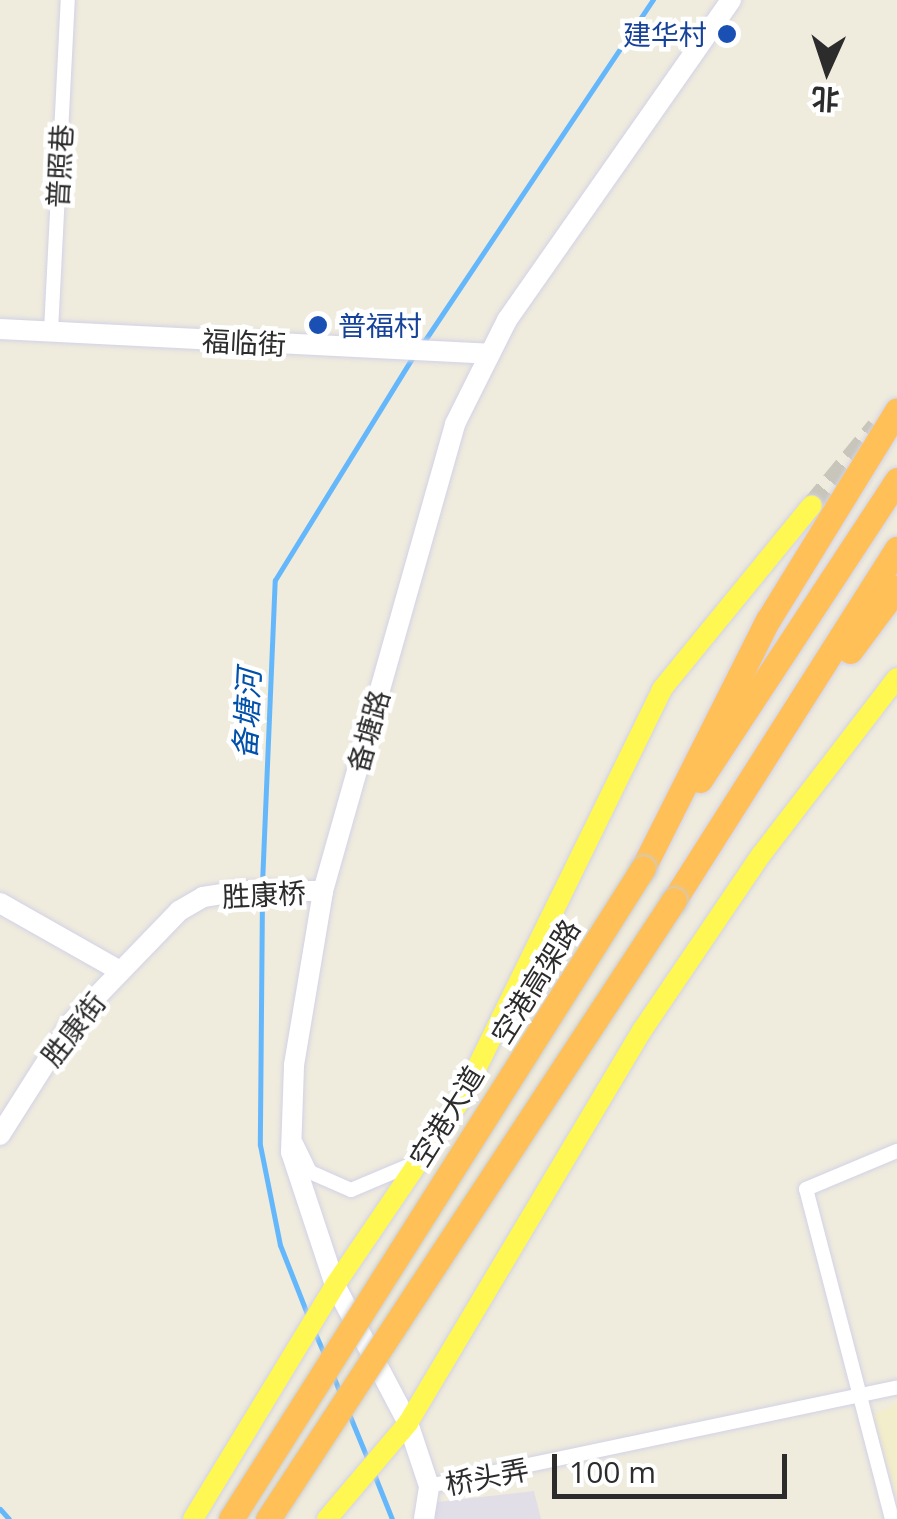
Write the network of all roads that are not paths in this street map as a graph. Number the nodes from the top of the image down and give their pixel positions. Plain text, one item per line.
1 (68, 0) edge
2 (731, 0) edge
3 (0, 328) edge
4 (50, 331) junction
5 (489, 354) junction
6 (897, 410) edge
7 (897, 480) edge
8 (812, 505) tunnel mouth
9 (897, 549) edge
10 (897, 588) edge
11 (897, 678) edge
12 (643, 868) junction
13 (323, 892) junction
14 (674, 900) junction
15 (0, 903) edge
16 (156, 930) joint
17 (120, 971) junction
18 (291, 1120) junction
19 (0, 1135) edge
20 (897, 1151) edge
21 (420, 1160) junction
22 (335, 1285) junction
23 (897, 1387) edge
24 (860, 1395) junction
25 (408, 1423) junction
26 (429, 1486) junction
27 (193, 1519) edge
28 (231, 1519) edge
29 (268, 1519) edge
30 (326, 1519) edge
31 (424, 1519) edge
32 (892, 1519) edge

1 - 4 street, 普照巷
2 - 5 street, 备塘路
3 - 4 street, 福临街
4 - 5 street, 福临街
5 - 13 street, 备塘路
6 - 12 highway
7 - 12 highway, 空港高架路
8 - 21 main road, 空港大道
9 - 14 highway
10 - 14 highway
11 - 25 main road
12 - 28 highway, 空港高架路, bridge
13 - 16 street, 胜康桥
13 - 18 street, 备塘路
14 - 29 highway, bridge
15 - 17 street
16 - 17 street, 胜康街
17 - 19 street, 胜康街
18 - 21 street
18 - 22 street, 备塘路
20 - 24 street
21 - 22 main road, 空港大道
22 - 25 street, 备塘路
22 - 27 main road, 空港大道
23 - 24 street, 桥头弄
24 - 26 street, 桥头弄
24 - 32 street
25 - 26 street, 备塘路
25 - 30 main road
26 - 31 street, 备塘路

